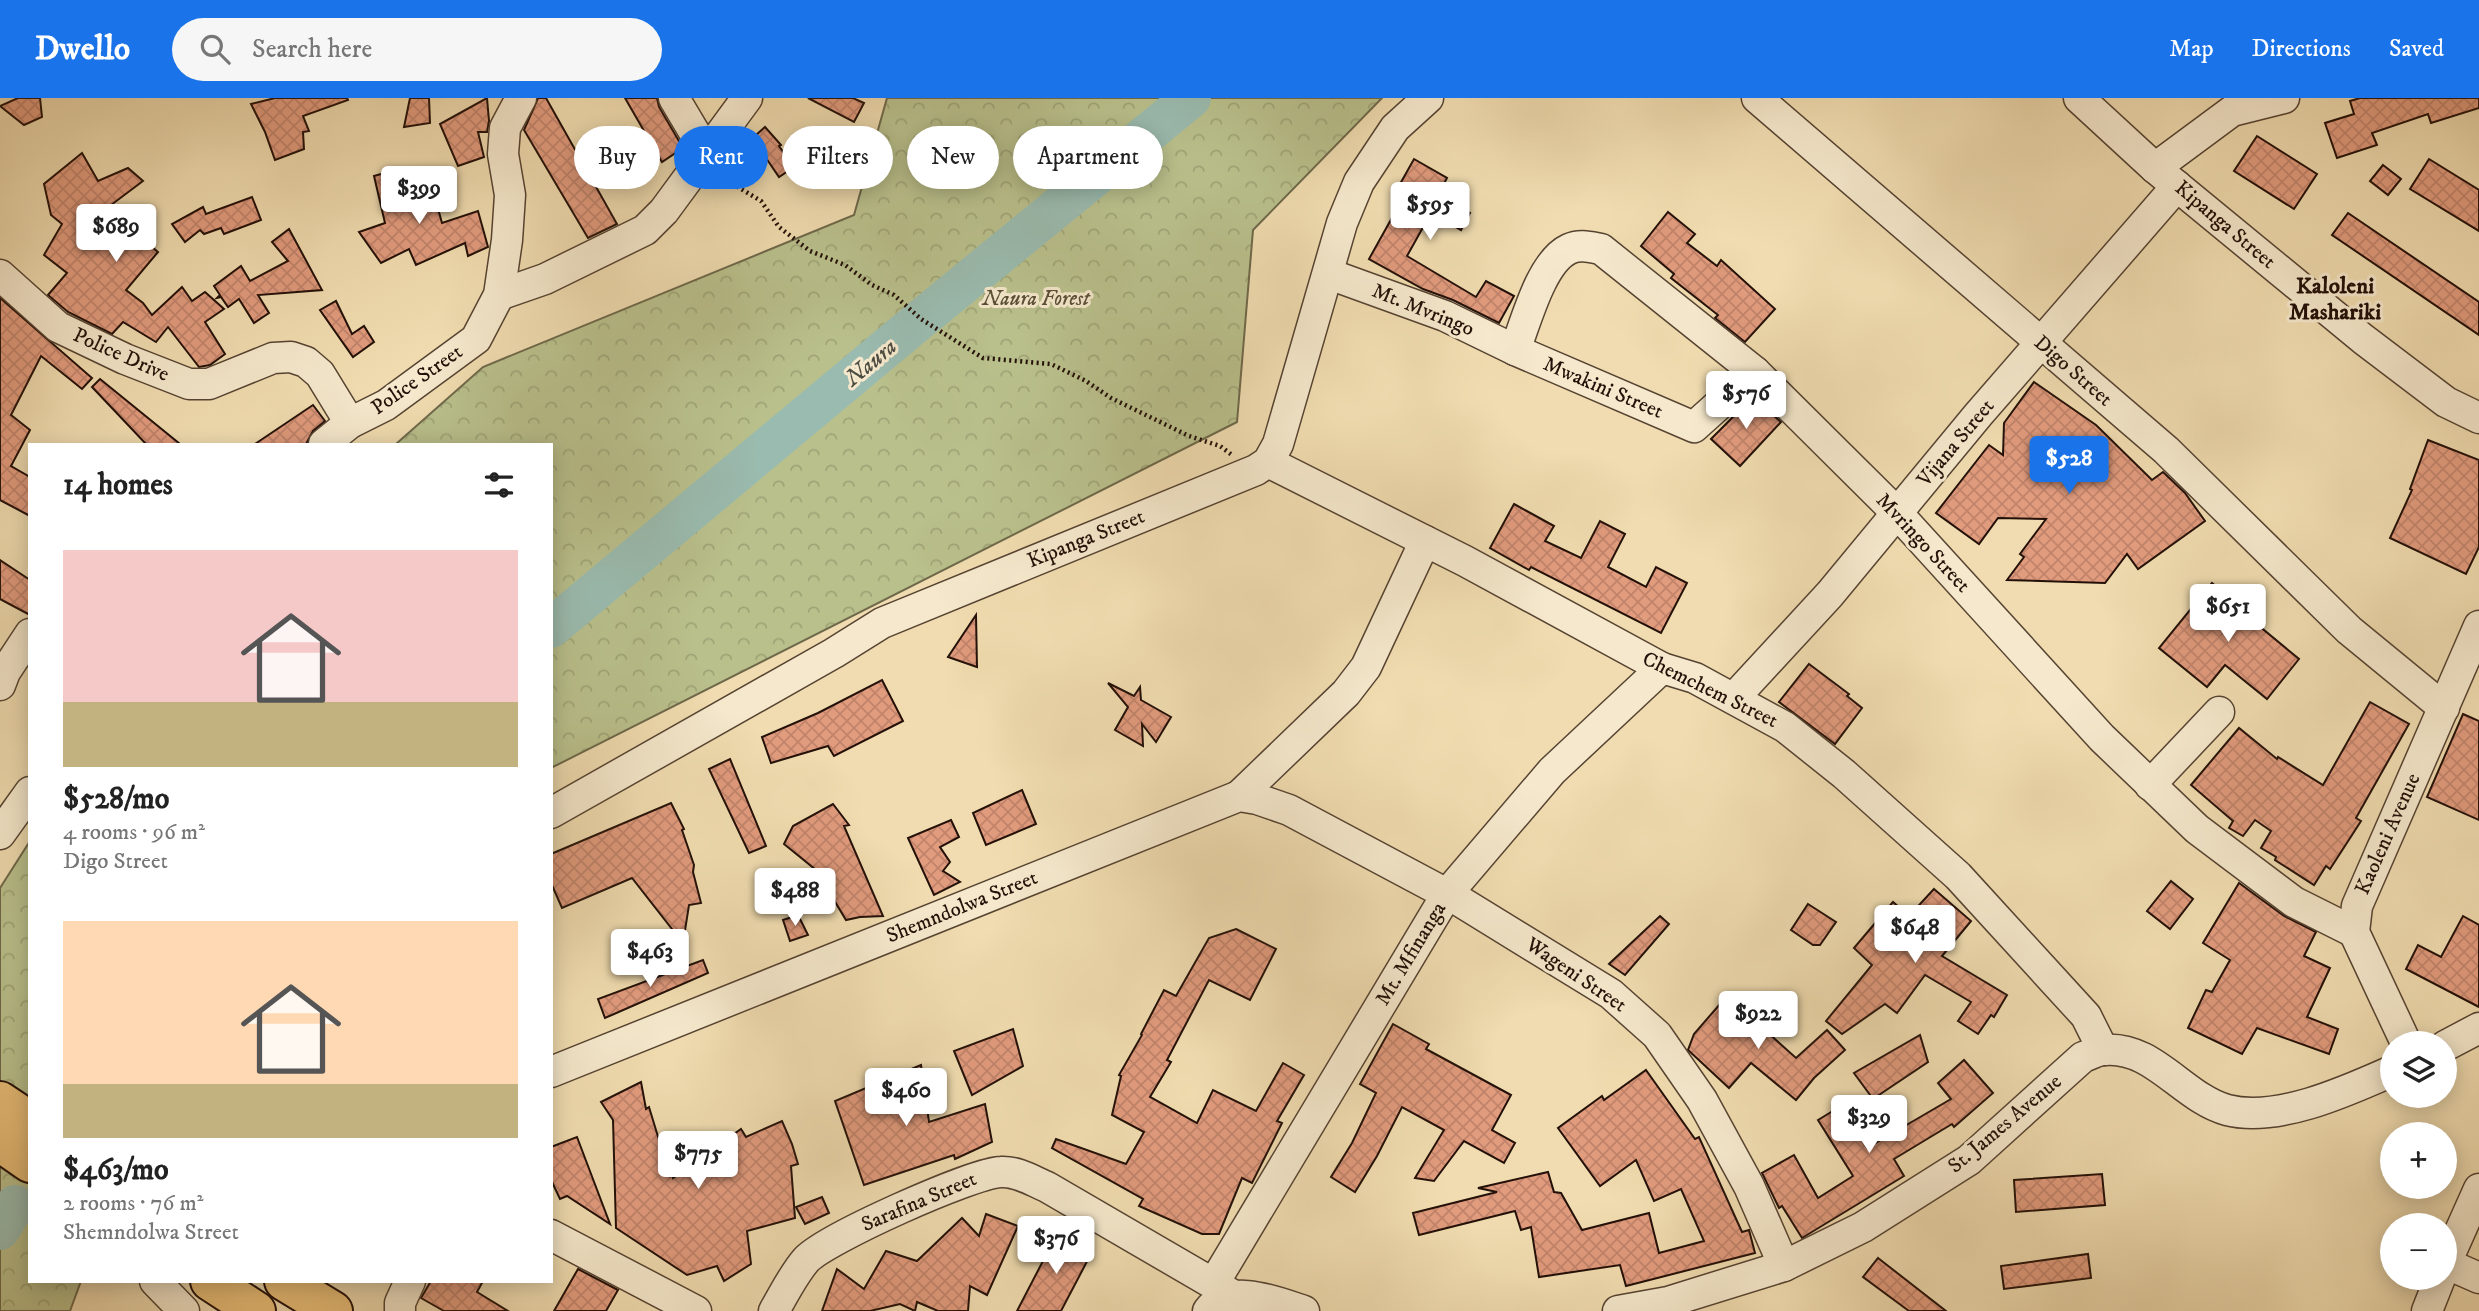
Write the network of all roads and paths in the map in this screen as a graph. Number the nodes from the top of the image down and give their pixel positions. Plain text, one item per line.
1 (521, 98) edge
2 (674, 98) edge
3 (747, 98) edge
4 (1428, 98) edge
5 (1756, 98) edge
6 (2079, 98) edge
7 (2284, 98) edge
8 (691, 126) edge
9 (726, 126) edge
10 (2166, 177) junction
11 (680, 189) edge
12 (741, 189) edge
13 (1329, 274) junction
14 (0, 275) edge
15 (499, 295) junction
16 (2040, 342) junction
17 (1515, 350) junction
18 (1755, 372) junction
19 (2479, 418) edge
20 (350, 423) junction
21 (325, 443) edge
22 (1262, 466) junction
23 (1897, 513) junction
24 (1425, 541) junction
25 (2479, 626) edge
26 (28, 637) edge
27 (1662, 668) junction
28 (0, 685) edge
29 (1734, 698) junction
30 (2444, 708) junction
31 (2219, 712) dead end
32 (2150, 785) junction
33 (28, 795) edge
34 (1248, 798) junction
35 (553, 812) edge
36 (0, 834) edge
37 (1447, 894) junction
38 (2354, 932) junction
39 (2479, 1028) edge
40 (2400, 1031) edge
41 (2457, 1040) edge
42 (2103, 1049) junction
43 (553, 1071) edge
44 (2380, 1076) edge
45 (9, 1113) edge
46 (28, 1158) edge
47 (2479, 1189) edge
48 (553, 1236) edge
49 (2457, 1238) edge
50 (1784, 1266) junction
51 (2457, 1269) edge
52 (2479, 1278) edge
53 (157, 1283) edge
54 (213, 1283) edge
55 (287, 1283) edge
56 (409, 1283) edge
57 (2435, 1290) edge
58 (1219, 1297) edge
59 (184, 1311) edge
60 (256, 1311) edge
61 (333, 1311) edge
62 (400, 1311) edge
63 (696, 1311) edge
64 (774, 1311) edge
65 (1304, 1311) edge
66 (1618, 1311) edge
67 (2427, 1311) edge

1 - 15 street, Police Street
2 - 8 street
3 - 9 street
4 - 13 street
5 - 16 street, Digo Street
6 - 10 street, Kipanga Street
7 - 10 street, Vijana Street
10 - 16 street, Vijana Street
10 - 19 street, Kipanga Street
11 - 15 street
12 - 22 path
13 - 17 street, Mt. Mvringo
13 - 22 street
14 - 20 street, Police Drive
15 - 20 street, Police Street
16 - 23 street, Vijana Street
16 - 30 street, Digo Street
17 - 18 street, Mwakini Street
17 - 18 street, Mvringo Street
18 - 23 street, Mvringo Street
20 - 21 street, Police Street
22 - 24 street, Chemchem Street
22 - 35 street, Kipanga Street
23 - 29 street, Vijana Street
23 - 32 street, Mvringo Street
24 - 27 street, Chemchem Street
24 - 34 street
25 - 30 street, Kaoleni Avenue
26 - 28 street
27 - 29 street, Chemchem Street
27 - 37 street, Mt. Mfinanga
29 - 42 street, Chemchem Street
30 - 38 street, Kaoleni Avenue
31 - 32 street
32 - 38 street, Mvringo Street
33 - 36 street
34 - 37 street, Wageni Street
34 - 43 street, Shemndolwa Street
37 - 50 street, Wageni Street
37 - 58 street, Mt. Mfinanga
38 - 40 street
39 - 41 street
42 - 44 street
42 - 50 street, St. James Avenue
45 - 46 highway
47 - 49 street
48 - 63 street
50 - 66 street, St. James Avenue
51 - 52 street
53 - 59 street
54 - 60 highway
55 - 61 highway
56 - 62 street
57 - 67 street
58 - 64 street, Sarafina Street
58 - 65 street

